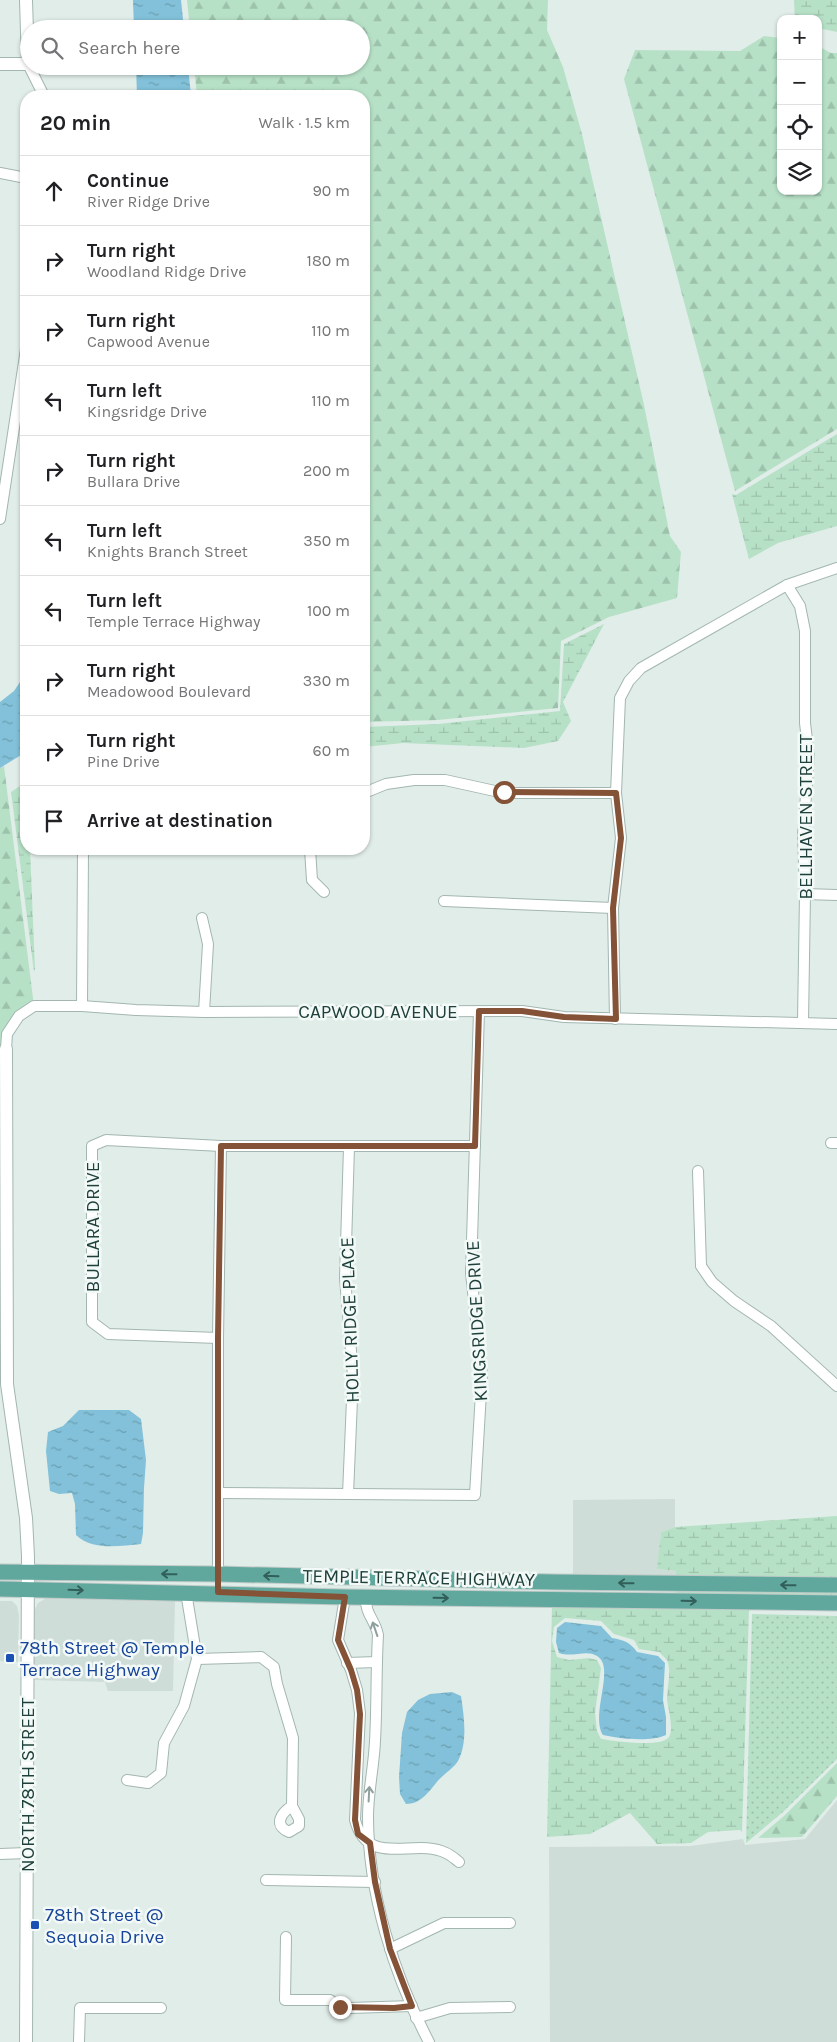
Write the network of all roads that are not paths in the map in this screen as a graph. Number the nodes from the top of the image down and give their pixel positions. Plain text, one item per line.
1 (26, 0) edge
2 (27, 20) edge
3 (0, 64) edge
4 (20, 65) edge
5 (34, 75) edge
6 (41, 90) edge
7 (0, 172) edge
8 (20, 177) edge
9 (20, 388) edge
10 (0, 519) edge
11 (837, 568) edge
12 (787, 585) junction
13 (370, 791) edge
14 (616, 793) junction
15 (83, 855) edge
16 (310, 855) edge
17 (324, 892) dead end
18 (805, 894) junction
19 (837, 895) edge
20 (444, 901) dead end
21 (613, 908) junction
22 (202, 918) dead end
23 (82, 1006) junction
24 (479, 1011) junction
25 (204, 1012) junction
26 (616, 1019) junction
27 (803, 1022) junction
28 (837, 1024) edge
29 (6, 1049) joint
30 (221, 1146) junction
31 (475, 1146) junction
32 (348, 1147) junction
33 (698, 1171) dead end
34 (3, 1286) edge
35 (218, 1338) junction
36 (837, 1386) edge
37 (218, 1493) junction
38 (348, 1494) junction
39 (0, 1572) edge
40 (27, 1572) junction
41 (218, 1574) junction
42 (444, 1580) junction
43 (605, 1583) junction
44 (837, 1585) edge
45 (0, 1589) edge
46 (27, 1589) junction
47 (186, 1592) junction
48 (218, 1592) junction
49 (345, 1597) junction
50 (366, 1597) junction
51 (605, 1600) junction
52 (837, 1603) edge
53 (197, 1658) junction
54 (377, 1662) junction
55 (347, 1663) junction
56 (127, 1780) dead end
57 (292, 1806) dead end
58 (370, 1843) junction
59 (27, 1853) junction
60 (0, 1854) edge
61 (459, 1862) dead end
62 (266, 1880) dead end
63 (375, 1882) junction
64 (510, 1923) dead end
65 (286, 1937) dead end
66 (390, 1949) junction
67 (412, 2006) junction
68 (510, 2007) dead end
69 (161, 2008) dead end
70 (416, 2018) junction
71 (26, 2042) edge
72 (79, 2042) edge
73 (429, 2042) edge

1 - 2 street
3 - 4 street
5 - 6 street
7 - 8 street
9 - 10 street
11 - 12 street
12 - 14 street
12 - 18 street, BELLHAVEN STREET
13 - 14 street
14 - 21 street
15 - 23 street
16 - 17 street
18 - 19 street
18 - 27 street, BELLHAVEN STREET
20 - 21 street
21 - 26 street
22 - 25 street
23 - 25 street, CAPWOOD AVENUE
23 - 29 street, CAPWOOD AVENUE
24 - 25 street, CAPWOOD AVENUE
24 - 26 street, CAPWOOD AVENUE
24 - 31 street, KINGSRIDGE DRIVE
26 - 27 street, CAPWOOD AVENUE
27 - 28 street, CAPWOOD AVENUE
29 - 34 street, NORTH 78TH STREET
30 - 32 street, BULLARA DRIVE
30 - 35 street
30 - 35 street, BULLARA DRIVE
31 - 32 street, BULLARA DRIVE
31 - 38 street, KINGSRIDGE DRIVE
32 - 38 street, HOLLY RIDGE PLACE
33 - 36 street
34 - 40 street, NORTH 78TH STREET
35 - 37 street
37 - 38 street, KINGSRIDGE DRIVE
37 - 41 street
39 - 40 main road, TEMPLE TERRACE HIGHWAY
41 -> 40 main road, TEMPLE TERRACE HIGHWAY
40 - 46 street, NORTH 78TH STREET
42 -> 41 main road, TEMPLE TERRACE HIGHWAY
41 - 48 main road
42 - 43 main road, TEMPLE TERRACE HIGHWAY
42 - 49 main road
44 -> 43 main road, TEMPLE TERRACE HIGHWAY
43 - 51 main road
45 - 46 main road, TEMPLE TERRACE HIGHWAY
46 -> 47 main road, TEMPLE TERRACE HIGHWAY
46 - 59 street, NORTH 78TH STREET
47 - 48 main road, TEMPLE TERRACE HIGHWAY
47 - 53 street
48 - 49 main road, TEMPLE TERRACE HIGHWAY
49 - 50 main road, TEMPLE TERRACE HIGHWAY
49 - 55 street
50 -> 51 main road, TEMPLE TERRACE HIGHWAY
54 -> 50 street
51 -> 52 main road, TEMPLE TERRACE HIGHWAY
53 - 56 street
53 - 57 street
54 - 55 street
58 -> 54 street
55 - 58 street
58 - 61 street
58 - 63 street
59 - 60 street
59 - 71 street, NORTH 78TH STREET
62 - 63 street
63 - 66 street
64 - 66 street
65 - 67 street
66 - 67 street
67 - 70 street
68 - 70 street
69 - 72 street
70 - 73 street

